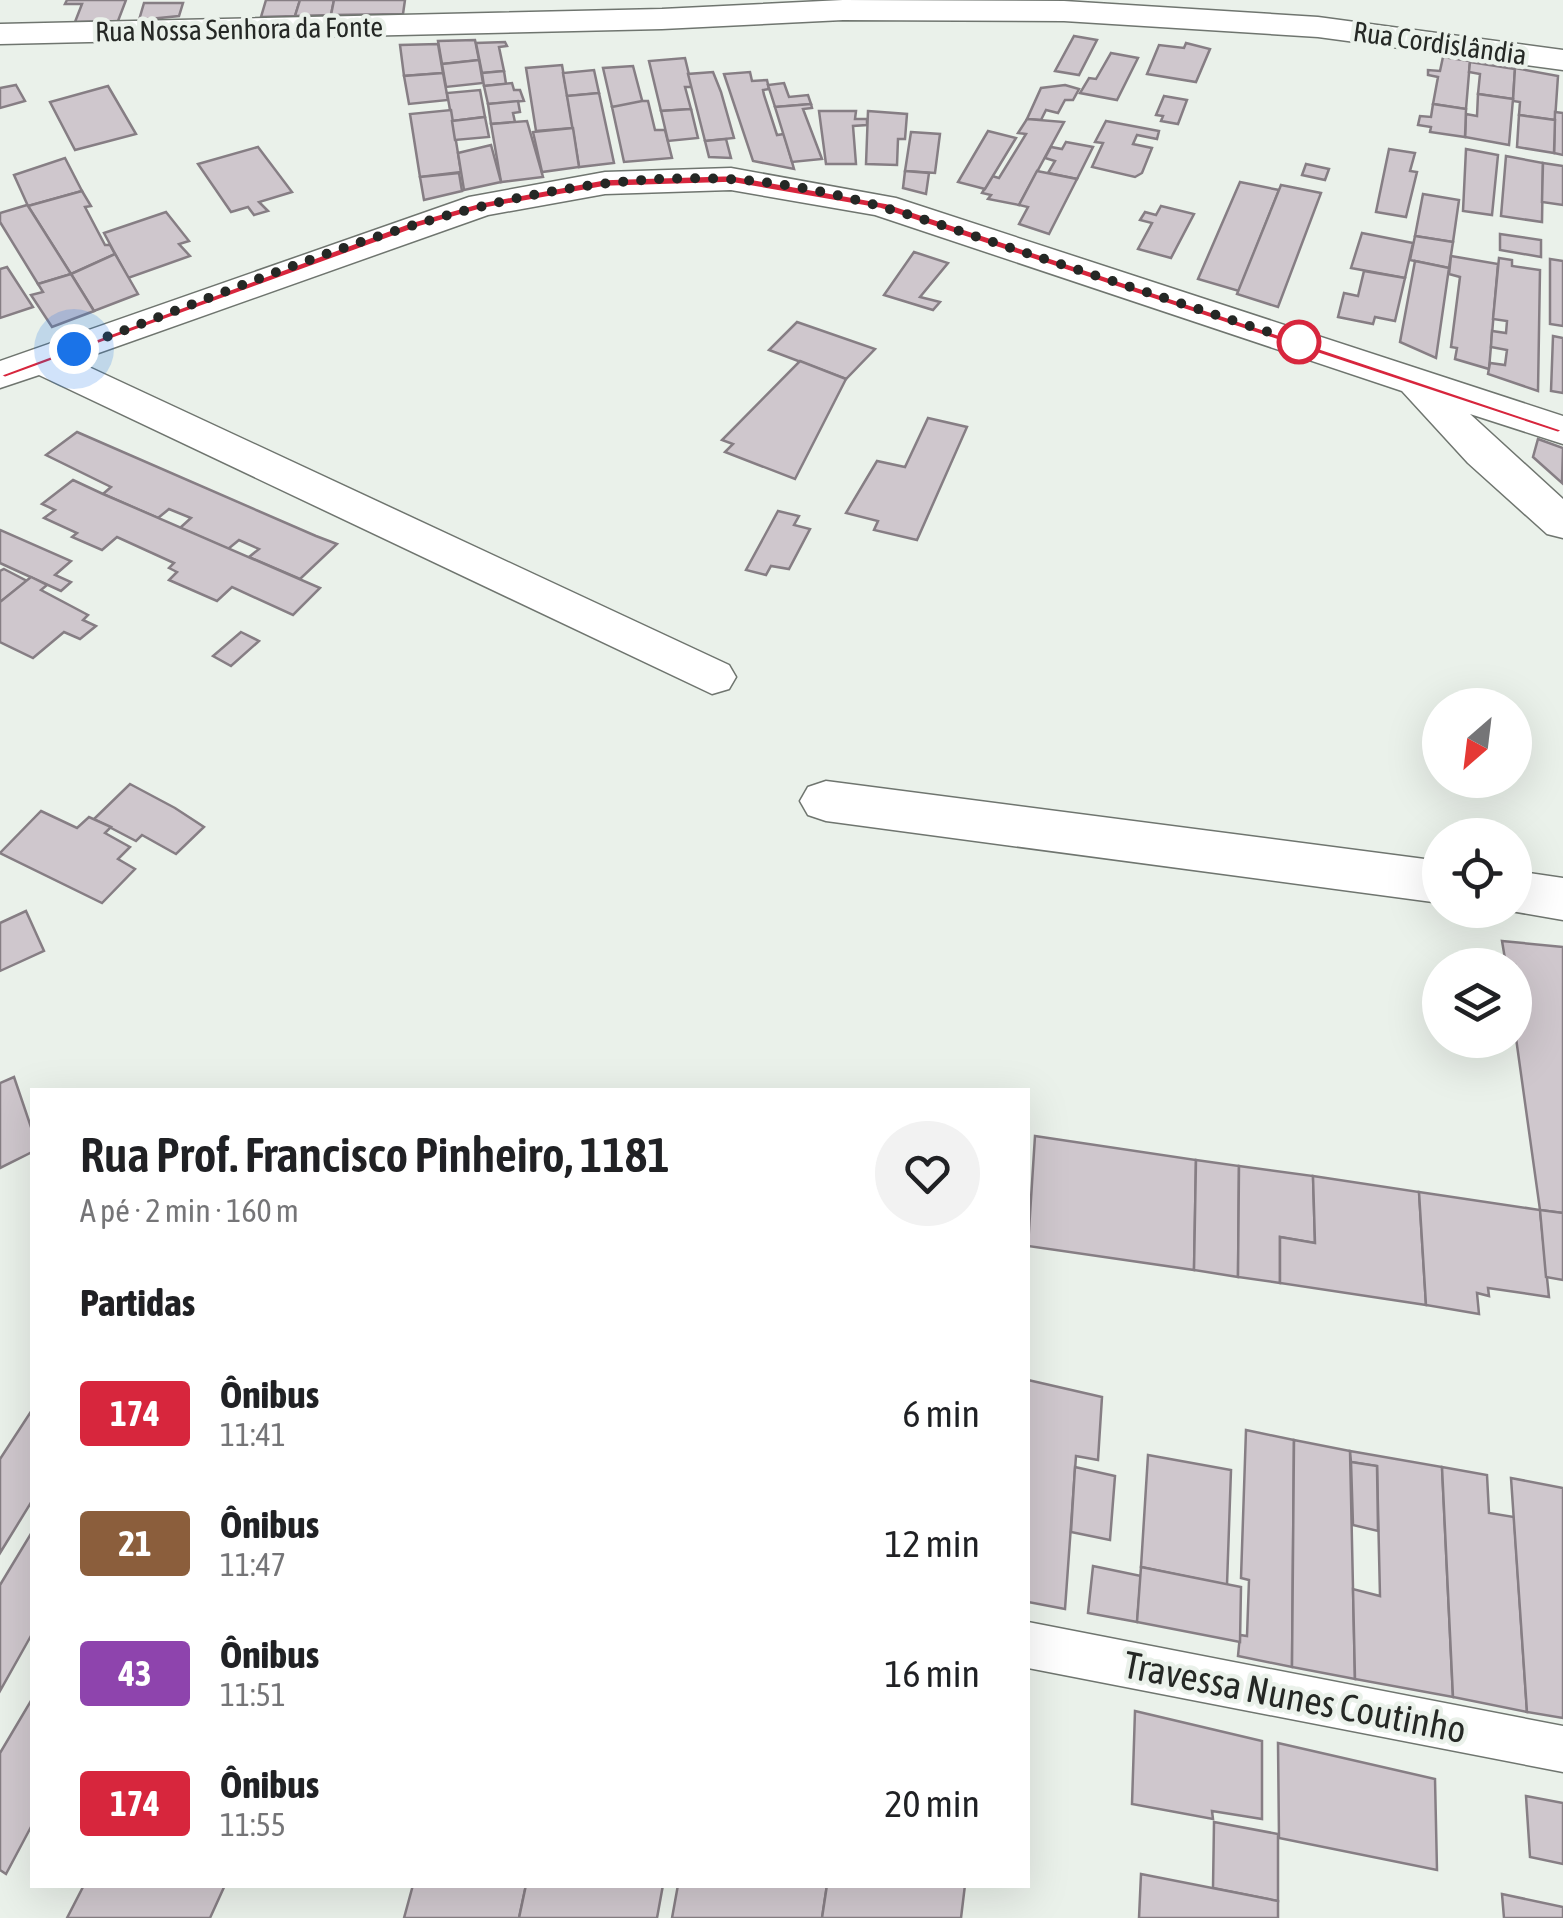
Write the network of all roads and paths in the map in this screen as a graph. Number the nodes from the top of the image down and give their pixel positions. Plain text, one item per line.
1 (835, 5) edge
2 (1318, 28) joint
3 (0, 34) edge
4 (1563, 60) edge
5 (42, 361) junction
6 (0, 375) edge
7 (1412, 377) junction
8 (1563, 430) edge
9 (1563, 522) edge
10 (712, 677) dead end
11 (826, 800) dead end
12 (1422, 880) edge
13 (1532, 894) edge
14 (1563, 899) edge
15 (1030, 1645) edge
16 (1563, 1749) edge

1 - 2 street, Rua Nossa Senhora da Fonte
1 - 3 street, Rua Nossa Senhora da Fonte
2 - 4 street, Rua Cordislândia
5 - 6 street
5 - 7 street
5 - 10 street
7 - 8 street
7 - 9 street
11 - 12 street
13 - 14 street
15 - 16 lane, Travessa Nunes Coutinho

